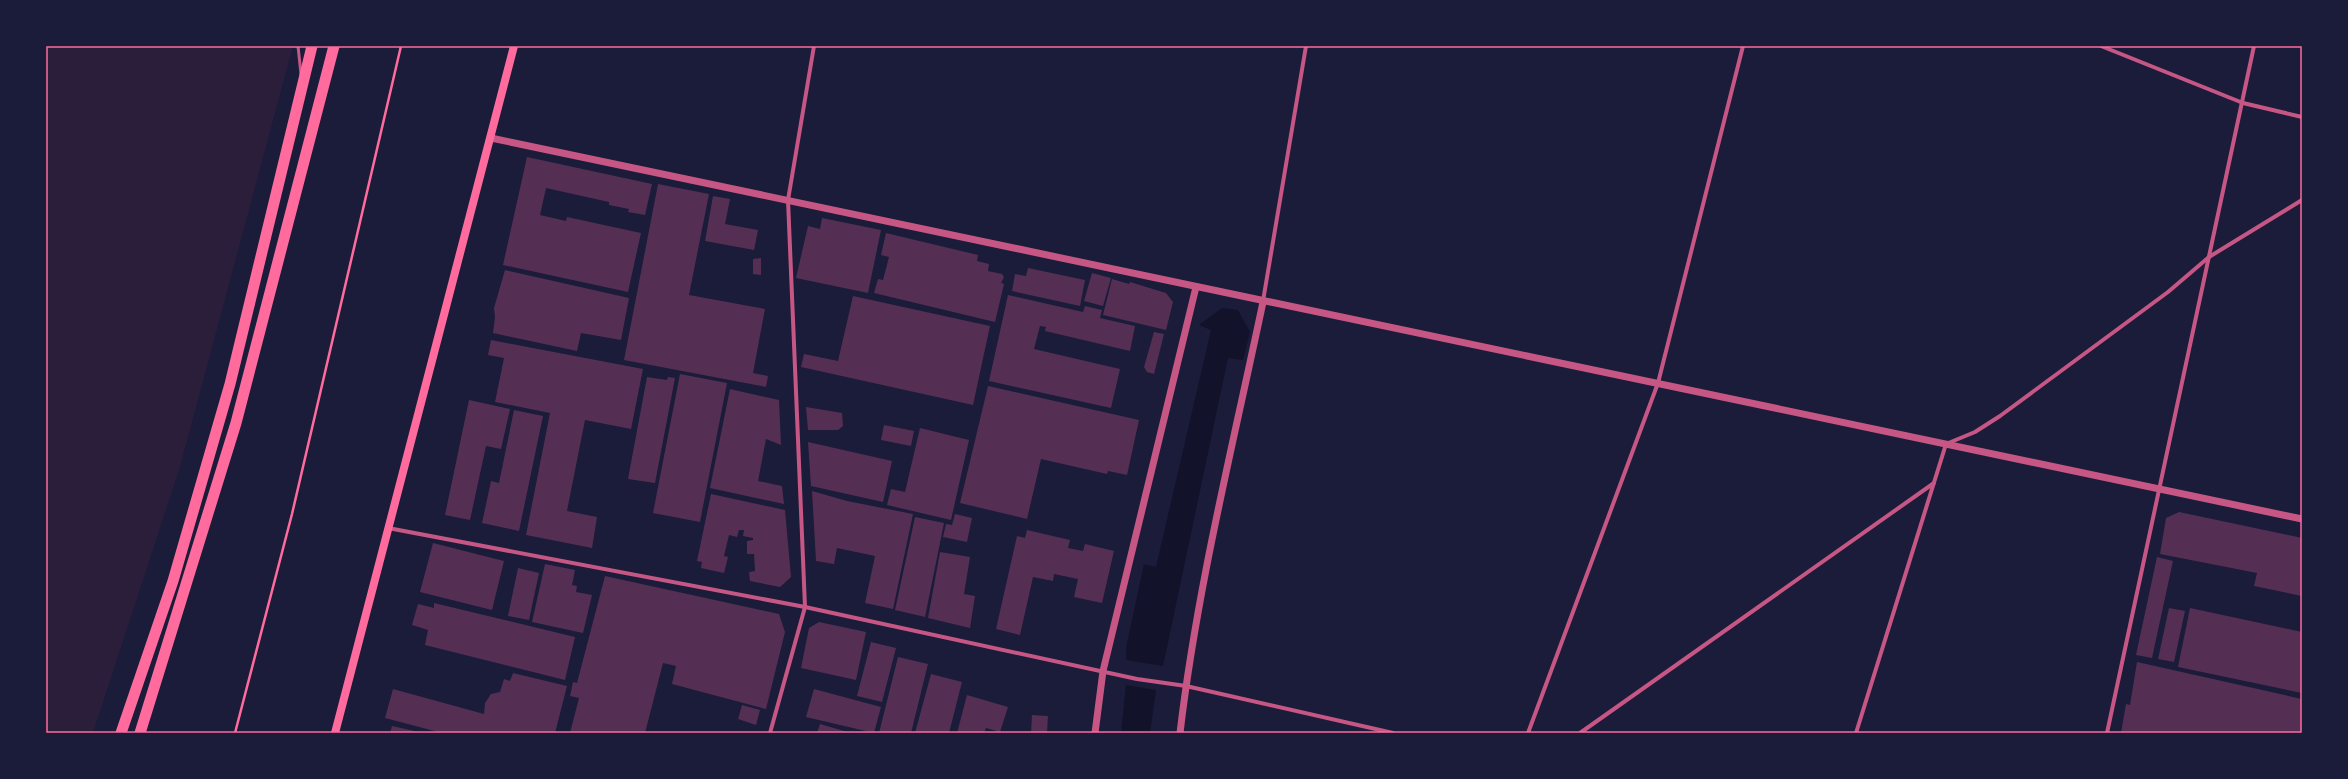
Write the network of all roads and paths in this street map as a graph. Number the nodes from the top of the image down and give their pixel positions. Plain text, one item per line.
1 (298, 46) edge
2 (312, 46) edge
3 (334, 46) edge
4 (402, 46) edge
5 (514, 46) edge
6 (814, 46) edge
7 (1306, 46) edge
8 (1743, 46) edge
9 (2101, 46) edge
10 (2254, 46) edge
11 (302, 88) junction
12 (2243, 103) junction
13 (2302, 117) edge
14 (491, 138) junction
15 (788, 200) junction
16 (2302, 200) edge
17 (2209, 257) junction
18 (1196, 287) junction
19 (1263, 302) junction
20 (1658, 383) junction
21 (1946, 444) junction
22 (1934, 483) junction
23 (2158, 488) junction
24 (2302, 519) edge
25 (388, 528) junction
26 (805, 607) junction
27 (1103, 671) junction
28 (1186, 686) junction
29 (121, 733) edge
30 (140, 733) edge
31 (235, 733) edge
32 (335, 733) edge
33 (770, 733) edge
34 (1095, 733) edge
35 (1180, 733) edge
36 (1392, 733) edge
37 (1528, 733) edge
38 (1580, 733) edge
39 (1856, 733) edge
40 (2107, 733) edge

1 - 11 lane
2 - 11 highway
3 - 30 highway
4 - 31 path
5 - 14 main road
6 - 15 street
7 - 19 street
8 - 20 street
9 - 12 street
10 - 12 street
11 - 29 highway
12 - 13 street
12 - 17 street
14 - 15 street
14 - 25 main road
15 - 18 street
15 - 26 street
16 - 17 street
17 - 21 street
17 - 23 street
18 - 19 street
18 - 27 street
19 - 20 street
19 - 28 street
20 - 21 street
20 - 37 street
21 - 22 street
21 - 23 street
22 - 38 street
22 - 39 street
23 - 24 street
23 - 40 street
25 - 26 street
25 - 32 main road
26 - 27 street
26 - 33 street
27 - 28 street
27 - 34 street
28 - 35 street
28 - 36 street

